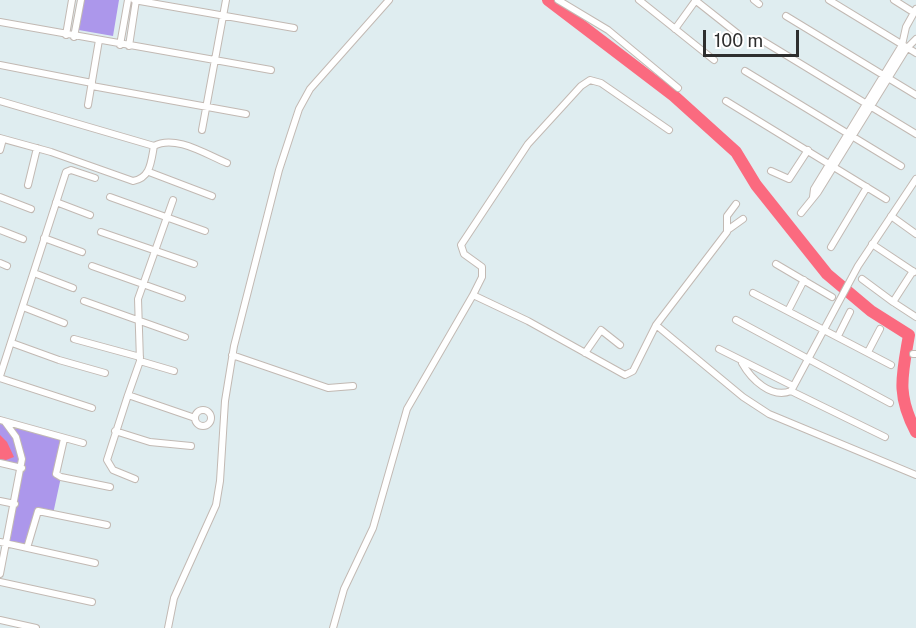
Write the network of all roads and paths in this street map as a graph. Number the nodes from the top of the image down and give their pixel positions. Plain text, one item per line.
1 (72, 0) edge
2 (81, 0) edge
3 (128, 0) edge
4 (136, 0) edge
5 (226, 0) edge
6 (389, 0) edge
7 (558, 0) edge
8 (639, 0) edge
9 (695, 0) edge
10 (829, 0) edge
11 (894, 0) edge
12 (915, 10) edge
13 (223, 15) junction
14 (786, 16) dead end
15 (0, 22) edge
16 (294, 28) dead end
17 (675, 29) junction
18 (738, 34) dead end
19 (66, 35) junction
20 (74, 36) junction
21 (916, 39) edge
22 (99, 40) junction
23 (763, 41) dead end
24 (120, 45) junction
25 (129, 46) junction
26 (904, 46) junction
27 (916, 53) edge
28 (714, 60) dead end
29 (214, 61) junction
30 (0, 65) edge
31 (271, 70) dead end
32 (745, 71) dead end
33 (886, 76) junction
34 (92, 84) junction
35 (678, 88) dead end
36 (916, 94) edge
37 (0, 101) edge
38 (726, 101) dead end
39 (88, 105) dead end
40 (868, 105) junction
41 (206, 107) junction
42 (246, 114) dead end
43 (202, 130) dead end
44 (669, 130) dead end
45 (916, 134) edge
46 (850, 135) junction
47 (1, 138) edge
48 (154, 146) junction
49 (37, 148) junction
50 (0, 150) edge
51 (808, 150) junction
52 (227, 163) dead end
53 (832, 165) junction
54 (901, 166) dead end
55 (771, 171) dead end
56 (148, 172) junction
57 (95, 178) dead end
58 (916, 179) edge
59 (28, 184) dead end
60 (867, 187) junction
61 (909, 189) junction
62 (916, 194) edge
63 (212, 196) dead end
64 (0, 197) edge
65 (110, 197) dead end
66 (886, 198) dead end
67 (173, 200) dead end
68 (56, 202) junction
69 (736, 204) dead end
70 (31, 209) dead end
71 (801, 213) dead end
72 (90, 215) dead end
73 (891, 216) junction
74 (167, 218) junction
75 (742, 219) dead end
76 (0, 230) edge
77 (729, 230) junction
78 (205, 231) dead end
79 (101, 232) dead end
80 (916, 234) edge
81 (44, 238) junction
82 (23, 239) dead end
83 (872, 244) junction
84 (831, 247) dead end
85 (155, 251) junction
86 (82, 252) dead end
87 (194, 264) dead end
88 (776, 264) dead end
89 (92, 266) dead end
90 (914, 272) edge
91 (34, 273) junction
92 (862, 279) dead end
93 (804, 280) junction
94 (142, 284) junction
95 (72, 288) dead end
96 (753, 293) dead end
97 (473, 295) junction
98 (832, 297) dead end
99 (182, 298) dead end
100 (84, 301) dead end
101 (893, 302) junction
102 (23, 307) junction
103 (788, 311) junction
104 (850, 312) dead end
105 (916, 317) edge
106 (736, 320) dead end
107 (138, 321) junction
108 (64, 323) dead end
109 (656, 325) junction
110 (880, 328) dead end
111 (825, 330) junction
112 (838, 336) junction
113 (185, 337) dead end
114 (74, 339) dead end
115 (12, 343) junction
116 (620, 345) dead end
117 (719, 349) dead end
118 (868, 352) junction
119 (585, 353) junction
120 (232, 355) junction
121 (140, 359) junction
122 (808, 359) junction
123 (742, 362) junction
124 (891, 365) dead end
125 (174, 371) dead end
126 (105, 373) dead end
127 (0, 377) edge
128 (353, 386) dead end
129 (792, 388) junction
130 (128, 395) junction
131 (890, 404) dead end
132 (92, 408) dead end
133 (195, 418) junction
134 (211, 419) junction
135 (2, 421) edge
136 (224, 421) junction
137 (115, 431) junction
138 (885, 437) dead end
139 (64, 439) junction
140 (83, 443) dead end
141 (191, 446) dead end
142 (0, 463) edge
143 (22, 468) junction
144 (916, 475) edge
145 (135, 479) dead end
146 (110, 487) dead end
147 (0, 501) edge
148 (15, 504) junction
149 (107, 525) dead end
150 (3, 542) edge
151 (27, 548) junction
152 (95, 563) dead end
153 (0, 574) edge
154 (0, 582) edge
155 (92, 602) dead end
156 (0, 620) edge
157 (36, 628) edge
158 (168, 628) edge
159 (333, 628) edge

1 - 19 street
2 - 20 street
3 - 24 street
4 - 13 street
4 - 25 street
5 - 13 street
6 - 120 street
7 - 35 street
8 - 17 street
9 - 17 street
9 - 18 street
10 - 26 street
11 - 12 street
12 - 26 street
13 - 16 street
13 - 29 street
14 - 33 street
15 - 19 street
17 - 28 street
19 - 20 street
20 - 22 street
21 - 26 street
22 - 24 street
22 - 34 street
23 - 40 street
24 - 25 street
25 - 29 street
26 - 27 street
26 - 33 street
29 - 31 street
29 - 41 street
30 - 34 street
32 - 46 street
33 - 36 street
33 - 40 street
34 - 39 street
34 - 41 street
37 - 48 street
38 - 51 street
40 - 45 street
40 - 46 street
41 - 42 street
41 - 43 street
44 - 97 street
46 - 53 street
46 - 54 street
47 - 49 street
47 - 50 street
48 - 52 street
48 - 56 street
49 - 56 street
49 - 59 street
51 - 53 street
51 - 55 street
53 - 60 street
53 - 71 street
56 - 63 street
57 - 68 street
58 - 61 street
60 - 66 street
60 - 84 street
61 - 62 street
61 - 73 street
64 - 70 street
65 - 74 street
67 - 74 street
68 - 72 street
68 - 81 street
69 - 77 street
73 - 80 street
73 - 83 street
74 - 78 street
74 - 85 street
75 - 77 street
76 - 82 street
77 - 109 street
79 - 85 street
81 - 86 street
81 - 91 street
83 - 90 street
83 - 111 street
85 - 87 street
85 - 94 street
88 - 93 street
89 - 94 street
90 - 101 street
91 - 95 street
91 - 102 street
92 - 101 street
93 - 98 street
93 - 103 street
94 - 99 street
94 - 107 street
96 - 103 street
97 - 119 street
97 - 159 street
100 - 107 street
101 - 105 street
102 - 108 street
102 - 115 street
103 - 111 street
104 - 112 street
106 - 122 street
107 - 113 street
107 - 121 street
109 - 119 street
109 - 144 street
110 - 118 street
111 - 112 street
111 - 122 street
112 - 118 street
114 - 121 street
115 - 126 street
115 - 127 street
116 - 119 street
117 - 123 street
118 - 124 street
120 - 128 street
120 - 136 street
121 - 125 street
121 - 130 street
122 - 129 street
122 - 131 street
123 - 129 street
123 - 129 street
127 - 132 street
129 - 138 street
130 - 133 street
130 - 137 street
133 - 134 street
133 - 134 street
134 - 136 street
135 - 139 street
135 - 143 street
136 - 158 street
137 - 141 street
137 - 145 street
139 - 140 street
139 - 146 street
142 - 143 street
143 - 148 street
147 - 148 street
148 - 150 street
149 - 151 street
150 - 151 street
150 - 153 street
151 - 152 street
154 - 155 street
156 - 157 street

